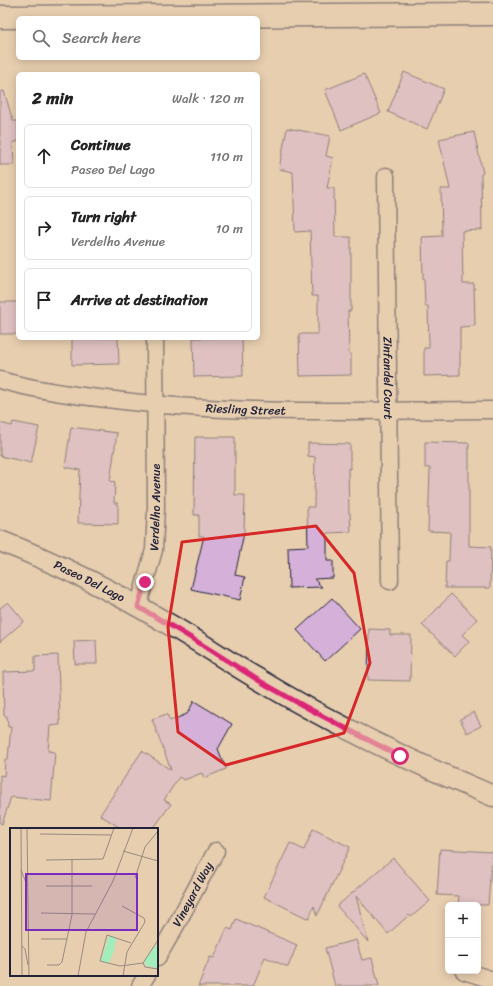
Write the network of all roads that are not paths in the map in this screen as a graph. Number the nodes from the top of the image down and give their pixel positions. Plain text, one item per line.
1 (412, 0) edge
2 (376, 14) junction
3 (493, 14) edge
4 (125, 16) edge
5 (0, 17) edge
6 (16, 17) edge
7 (386, 176) dead end
8 (155, 340) edge
9 (0, 380) edge
10 (156, 405) junction
11 (388, 410) junction
12 (493, 410) edge
13 (0, 541) edge
14 (390, 581) dead end
15 (138, 607) junction
16 (493, 796) edge
17 (216, 851) dead end
18 (158, 956) edge
19 (474, 974) edge
20 (146, 976) edge
21 (493, 980) edge
22 (140, 986) edge

1 - 2 main road
2 - 3 main road
2 - 4 main road
5 - 6 main road
7 - 11 street, Zinfandel Court
8 - 10 street, Verdelho Avenue
9 - 10 street, Riesling Street
10 - 11 street, Riesling Street
10 - 15 street, Verdelho Avenue
11 - 12 street, Riesling Street
11 - 14 street, Zinfandel Court
13 - 15 street, Paseo Del Lago
15 - 16 street, Paseo Del Lago
17 - 18 street, Vineyard Way
19 - 21 street
20 - 22 street

